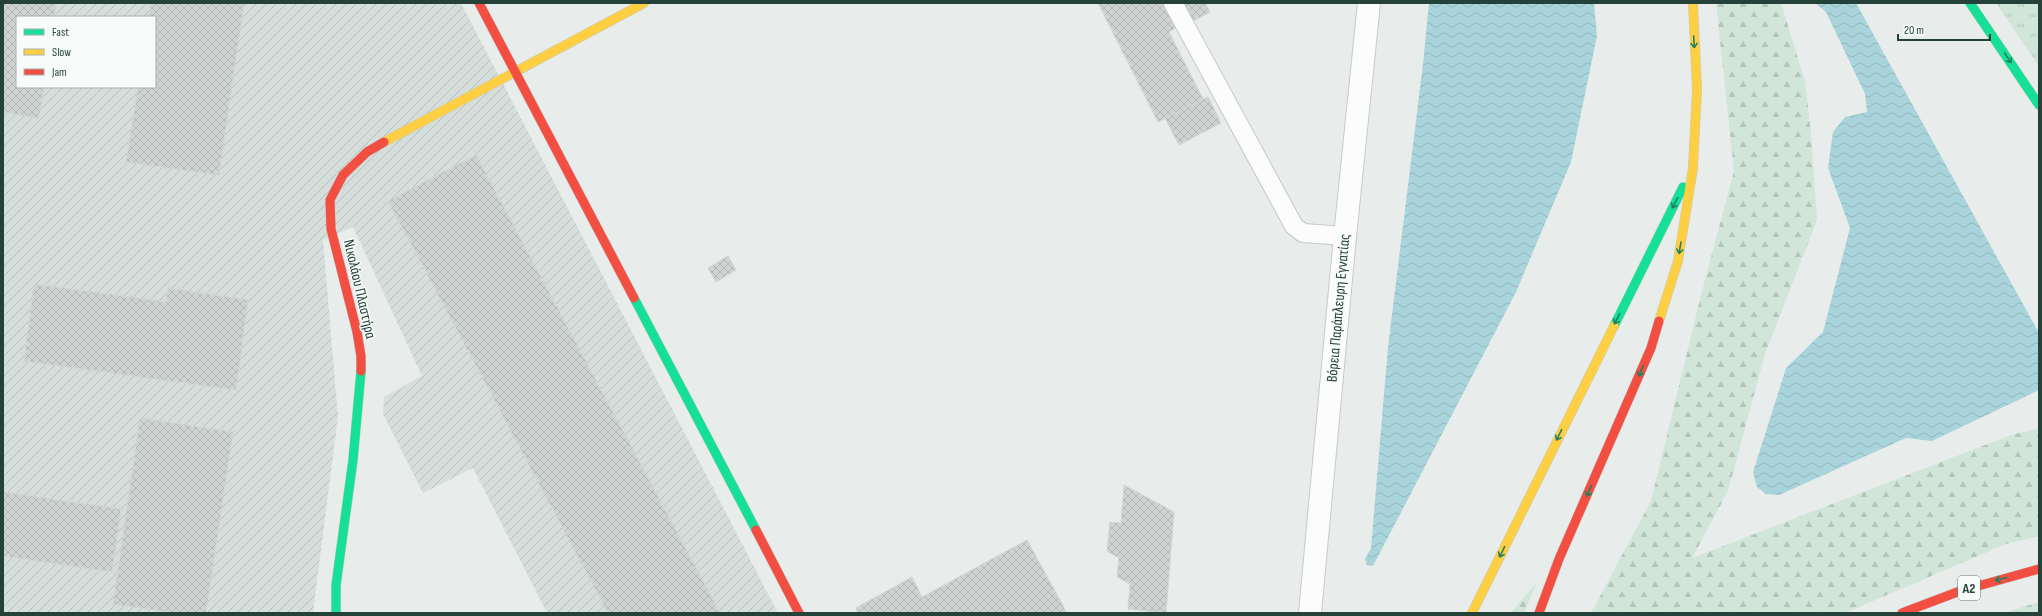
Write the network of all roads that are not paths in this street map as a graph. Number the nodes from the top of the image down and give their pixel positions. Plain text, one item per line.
1 (479, 3) edge
2 (644, 3) edge
3 (1173, 3) edge
4 (1369, 3) edge
5 (1693, 3) edge
6 (1970, 3) edge
7 (516, 72) junction
8 (2039, 105) edge
9 (1693, 168) junction
10 (1345, 236) junction
11 (2039, 569) edge
12 (336, 613) edge
13 (799, 613) edge
14 (1310, 613) edge
15 (1472, 613) edge
16 (1539, 613) edge
17 (1902, 613) edge

1 - 7 main road
2 - 7 main road, Νικολάου Πλαστήρα
3 - 10 lane
4 - 10 street, Βόρεια Παράπλευρη Εγνατίας
5 -> 9 main road
6 -> 8 main road
7 - 12 main road, Νικολάου Πλαστήρα
7 - 13 main road
9 -> 15 main road
9 -> 16 main road
10 - 14 street, Βόρεια Παράπλευρη Εγνατίας
11 -> 17 main road, Α2

